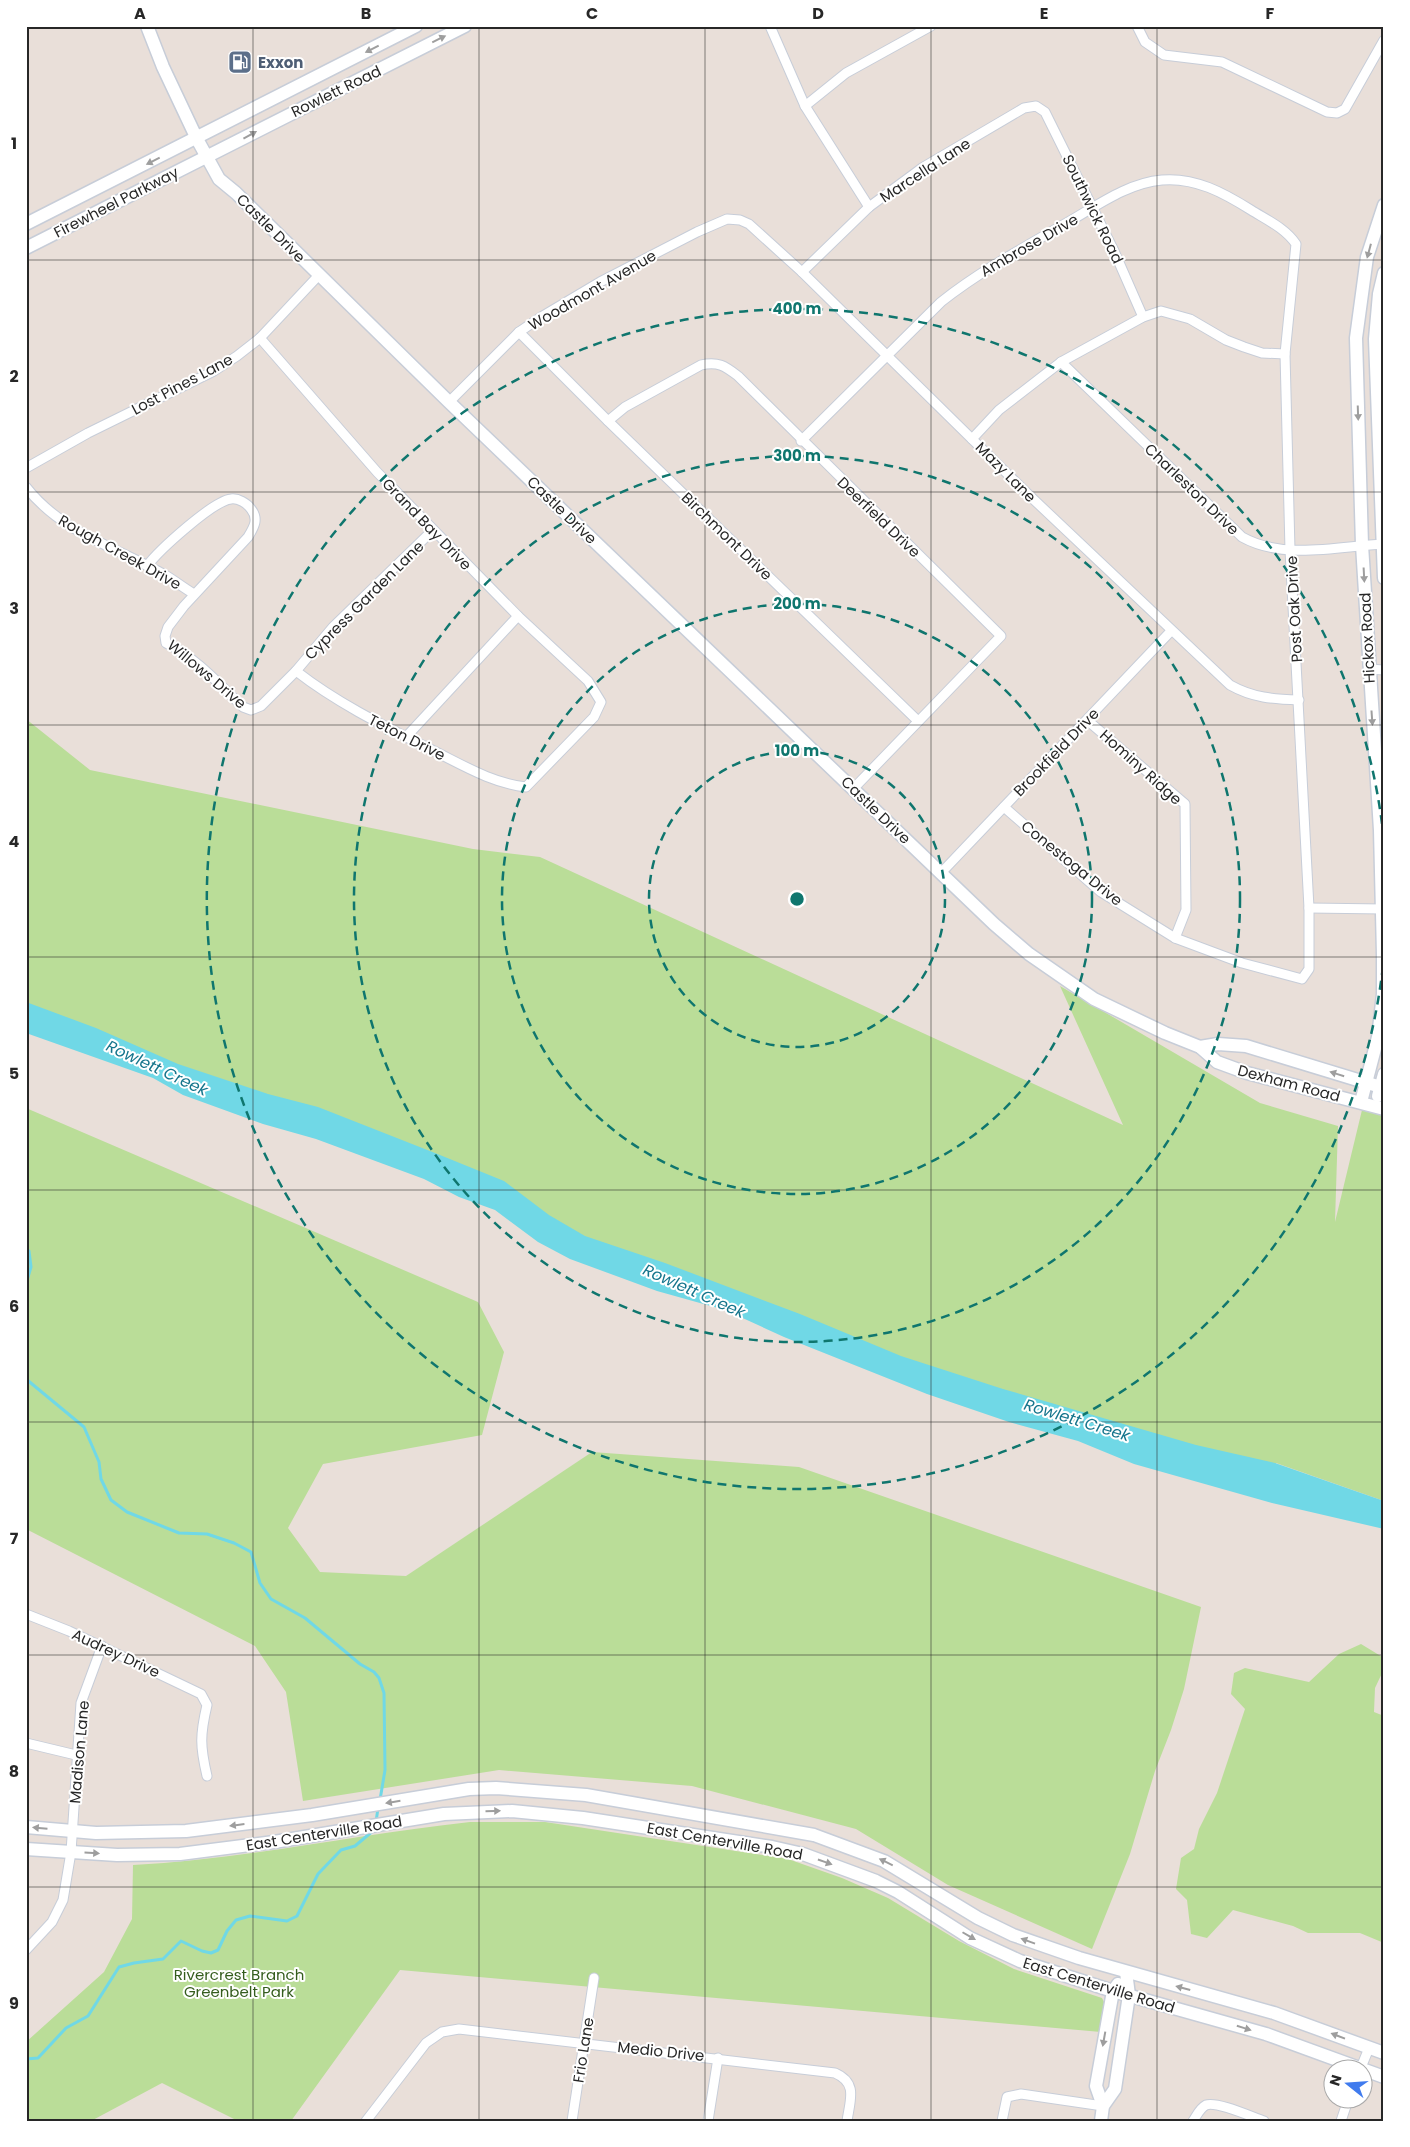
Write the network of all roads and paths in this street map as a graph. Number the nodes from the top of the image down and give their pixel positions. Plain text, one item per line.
1 (147, 26) edge
2 (416, 26) edge
3 (465, 26) edge
4 (770, 26) edge
5 (930, 26) edge
6 (1137, 26) edge
7 (1384, 40) edge
8 (805, 106) junction
9 (1036, 106) joint
10 (197, 139) junction
11 (206, 156) junction
12 (1384, 205) edge
13 (869, 207) junction
14 (1093, 208) junction
15 (726, 219) joint
16 (26, 224) edge
17 (1296, 244) joint
18 (26, 248) edge
19 (802, 272) junction
20 (1384, 273) edge
21 (319, 275) junction
22 (1143, 317) junction
23 (520, 332) junction
24 (260, 338) junction
25 (1285, 354) junction
26 (887, 356) junction
27 (1061, 362) junction
28 (449, 402) junction
29 (608, 421) junction
30 (972, 439) junction
31 (801, 441) junction
32 (26, 468) edge
33 (26, 487) edge
34 (433, 530) junction
35 (1382, 544) junction
36 (1362, 545) junction
37 (1290, 550) junction
38 (147, 566) junction
39 (1384, 578) edge
40 (194, 594) junction
41 (518, 616) junction
42 (1171, 631) junction
43 (1369, 669) junction
44 (1384, 670) edge
45 (296, 671) junction
46 (1299, 700) junction
47 (251, 710) joint
48 (1087, 720) junction
49 (918, 721) junction
50 (406, 737) junction
51 (526, 786) joint
52 (854, 789) junction
53 (1004, 807) junction
54 (941, 873) junction
55 (1309, 908) junction
56 (1383, 909) edge
57 (1175, 938) junction
58 (1029, 954) joint
59 (1307, 974) joint
60 (1200, 1047) junction
61 (1384, 1074) edge
62 (1366, 1083) junction
63 (1382, 1088) edge
64 (1361, 1102) junction
65 (1379, 1108) edge
66 (26, 1614) edge
67 (102, 1646) junction
68 (26, 1743) edge
69 (76, 1756) junction
70 (207, 1776) dead end
71 (26, 1827) edge
72 (73, 1830) junction
73 (26, 1848) edge
74 (71, 1852) junction
75 (26, 1950) edge
76 (1126, 1972) junction
77 (594, 1978) dead end
78 (1113, 1991) junction
79 (1129, 1995) junction
80 (584, 2043) junction
81 (1369, 2048) junction
82 (1384, 2053) edge
83 (718, 2058) junction
84 (1336, 2060) edge
85 (1364, 2060) edge
86 (1372, 2073) edge
87 (1384, 2077) edge
88 (1103, 2106) junction
89 (366, 2121) edge
90 (572, 2121) edge
91 (708, 2121) edge
92 (847, 2121) edge
93 (1002, 2121) edge
94 (1101, 2121) edge
95 (1193, 2121) edge
96 (1264, 2121) edge

1 - 10 main road, Castle Drive
2 -> 10 main road, Rowlett Road
11 -> 3 main road, Rowlett Road
4 - 8 street
5 - 8 street
6 - 7 street
8 - 13 street
9 - 13 street, Marcella Lane
9 - 14 street, Southwick Road
10 - 11 main road, Castle Drive
10 -> 16 main road, Firewheel Parkway
11 - 18 main road, Firewheel Parkway
11 - 21 main road, Castle Drive
12 -> 36 main road, Hickox Road
13 - 19 street, Marcella Lane
14 - 17 street, Ambrose Drive
14 - 22 street, Southwick Road
14 - 26 street, Ambrose Drive
15 - 19 street, Mazy Lane
15 - 23 street, Woodmont Avenue
17 - 25 street, Post Oak Drive
19 - 26 street, Mazy Lane
20 - 35 main road, Hickox Road
21 - 24 street, Lost Pines Lane
21 - 28 main road, Castle Drive
22 - 25 street
22 - 27 street
23 - 28 street, Woodmont Avenue
23 - 29 street, Birchmont Drive
24 - 32 street, Lost Pines Lane
24 - 34 street, Grand Bay Drive
25 - 37 street, Post Oak Drive
26 - 30 street, Mazy Lane
26 - 31 street, Ambrose Drive
27 - 30 street
27 - 37 street, Charleston Drive
28 - 52 main road, Castle Drive
29 - 31 street, Deerfield Drive
29 - 49 street, Birchmont Drive
30 - 42 street, Mazy Lane
31 - 49 street, Deerfield Drive
33 - 38 street, Rough Creek Drive
34 - 41 street, Grand Bay Drive
34 - 45 street, Cypress Garden Lane
35 - 36 street, Charleston Drive
35 - 39 main road, Hickox Road
36 - 37 street, Charleston Drive
36 -> 43 main road, Hickox Road
37 - 46 street, Post Oak Drive
38 - 40 street, Rough Creek Drive
38 - 40 street
40 - 47 street, Willows Drive
41 - 50 street
41 - 51 street, Grand Bay Drive
42 - 46 street, Mazy Lane
42 - 48 street, Brookfield Drive
43 - 44 street
43 -> 56 main road, Hickox Road
45 - 47 street, Cypress Garden Lane
45 - 50 street, Teton Drive
46 - 55 street, Post Oak Drive
48 - 53 street, Brookfield Drive
48 - 57 street, Hominy Ridge
49 - 52 street
50 - 51 street, Teton Drive
52 - 54 main road, Castle Drive
53 - 54 street, Brookfield Drive
53 - 57 street, Conestoga Drive
54 - 58 main road, Castle Drive
55 - 56 street
55 - 59 street, Post Oak Drive
56 - 62 main road, Hickox Road
57 - 59 street, Conestoga Drive
58 - 60 main road, Dexham Road
62 -> 60 main road, Dexham Road
60 - 64 main road, Dexham Road
61 - 63 main road
62 - 63 main road, Dexham Road
62 - 64 main road, Hickox Road
63 - 65 main road
64 - 65 main road, Dexham Road
66 - 67 street, Audrey Drive
67 - 69 street, Madison Lane
67 - 70 street, Audrey Drive
68 - 69 street
69 - 72 street, Madison Lane
72 -> 71 main road, East Centerville Road
72 - 74 street, Madison Lane
76 -> 72 main road, East Centerville Road
73 - 74 main road, East Centerville Road
74 - 75 street, Madison Lane
74 -> 78 main road, East Centerville Road
76 - 78 main road
76 - 79 main road
81 -> 76 main road, East Centerville Road
77 - 80 street, Frio Lane
78 - 79 main road, East Centerville Road
78 -> 88 main road
79 -> 84 main road, East Centerville Road
79 - 88 main road
80 - 83 street, Medio Drive
80 - 89 street, Medio Drive
80 - 90 street, Frio Lane
81 - 82 main road, East Centerville Road
81 - 85 street
83 - 91 street
83 - 92 street, Medio Drive
86 - 87 main road, East Centerville Road
88 - 93 street
88 - 94 main road
95 - 96 street

